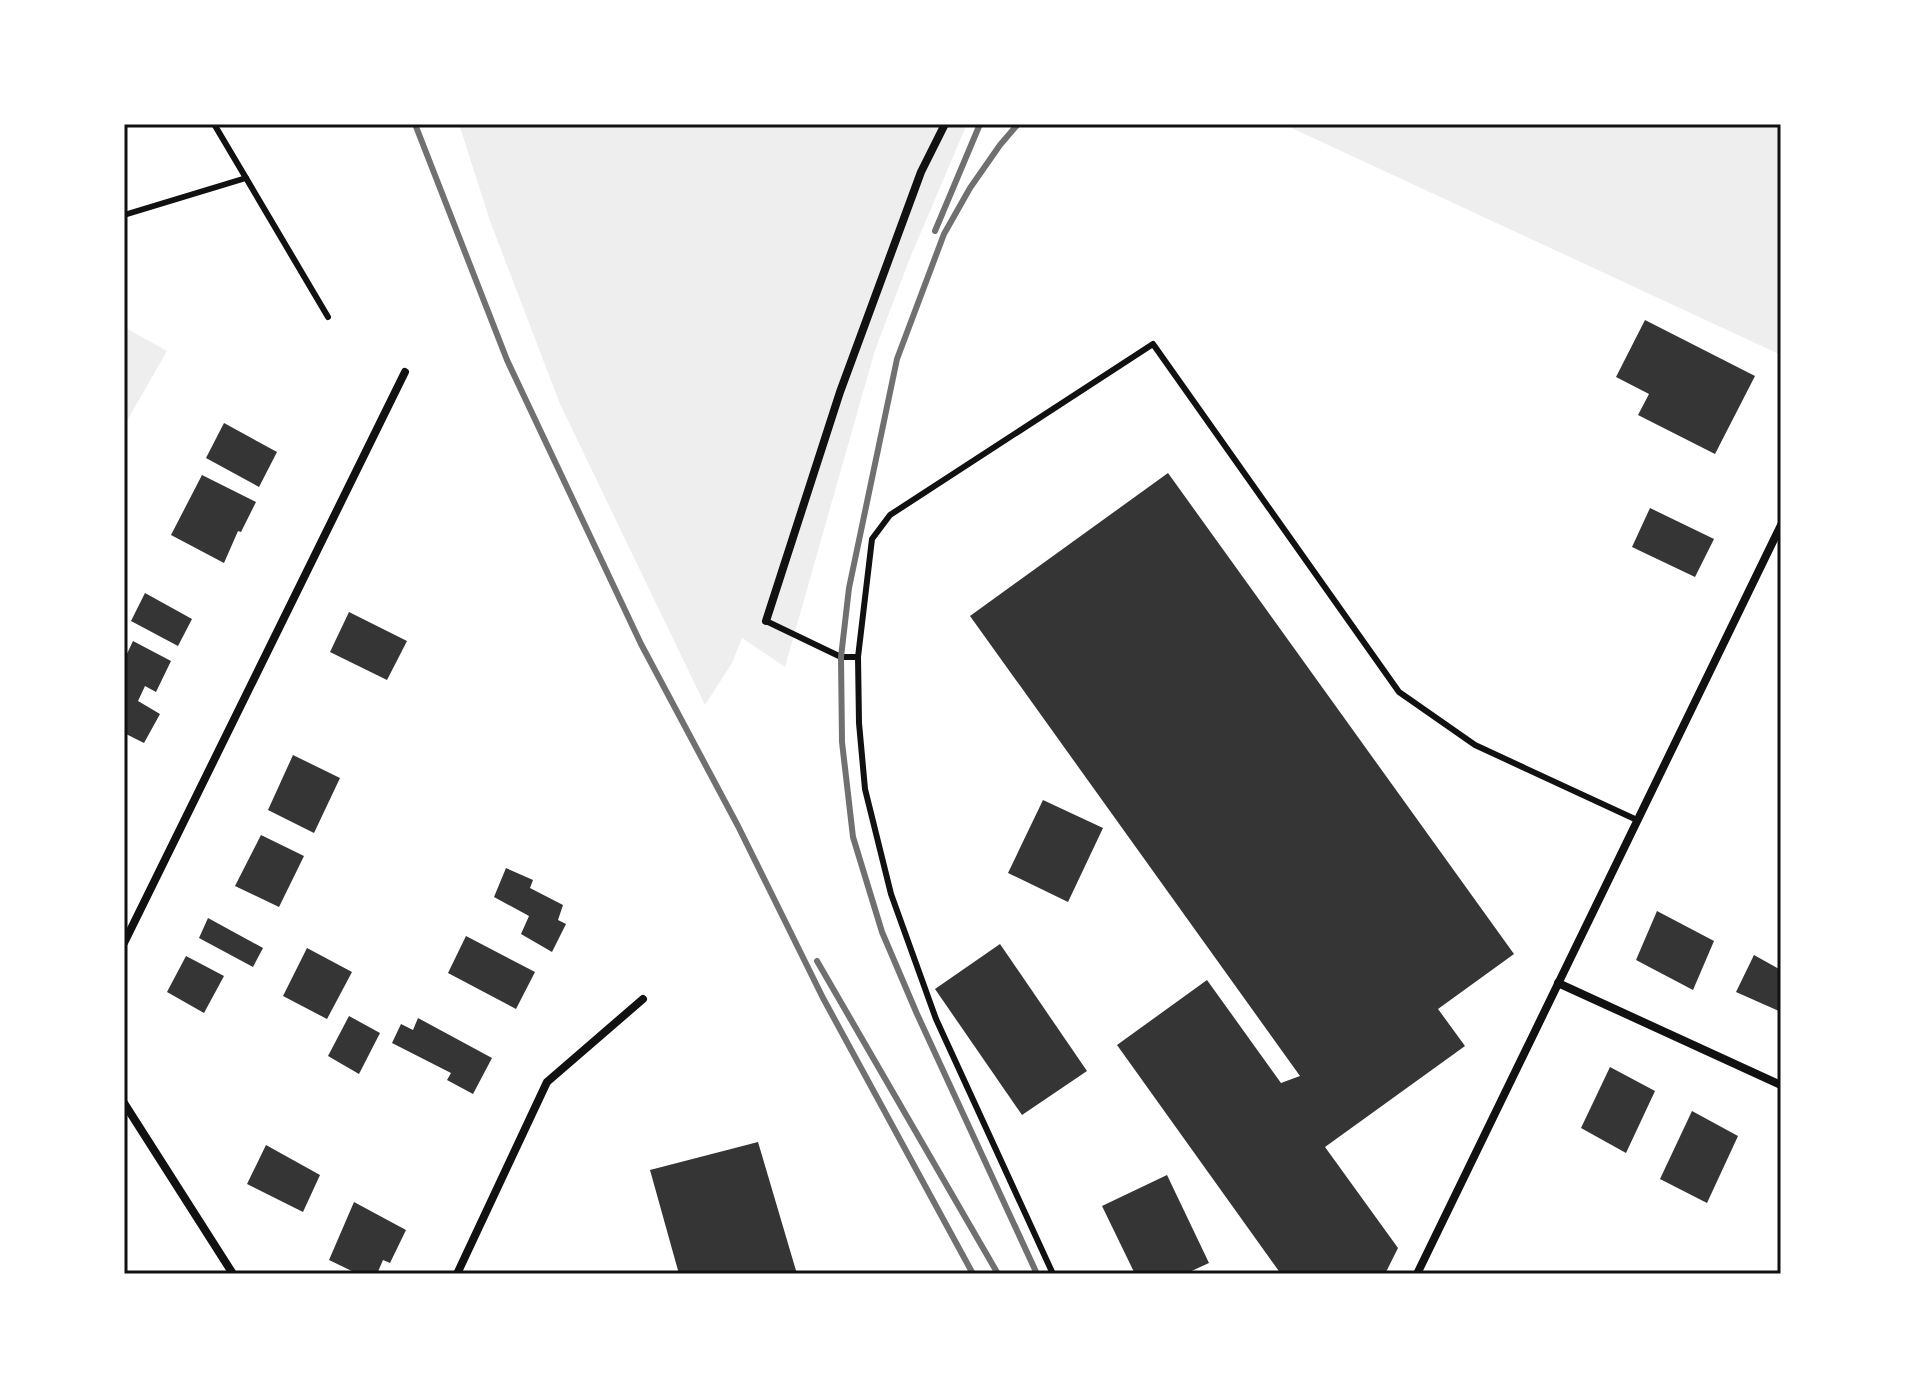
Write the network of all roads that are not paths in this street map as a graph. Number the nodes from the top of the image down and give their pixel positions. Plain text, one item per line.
1 (214, 124) edge
2 (945, 124) edge
3 (246, 178) junction
4 (124, 215) edge
5 (328, 317) dead end
6 (405, 372) dead end
7 (1781, 525) edge
8 (766, 621) joint
9 (858, 657) junction
10 (1637, 820) junction
11 (124, 943) edge
12 (1558, 983) junction
13 (643, 999) dead end
14 (1781, 1085) edge
15 (124, 1103) edge
16 (233, 1274) edge
17 (457, 1274) edge
18 (1053, 1274) edge
19 (1417, 1274) edge

1 - 3 lane
2 - 8 street
3 - 4 lane
3 - 5 lane
6 - 11 street
7 - 10 street
8 - 9 lane
9 - 10 lane
9 - 18 lane
10 - 12 street
12 - 14 street
12 - 19 street
13 - 17 street
15 - 16 street

